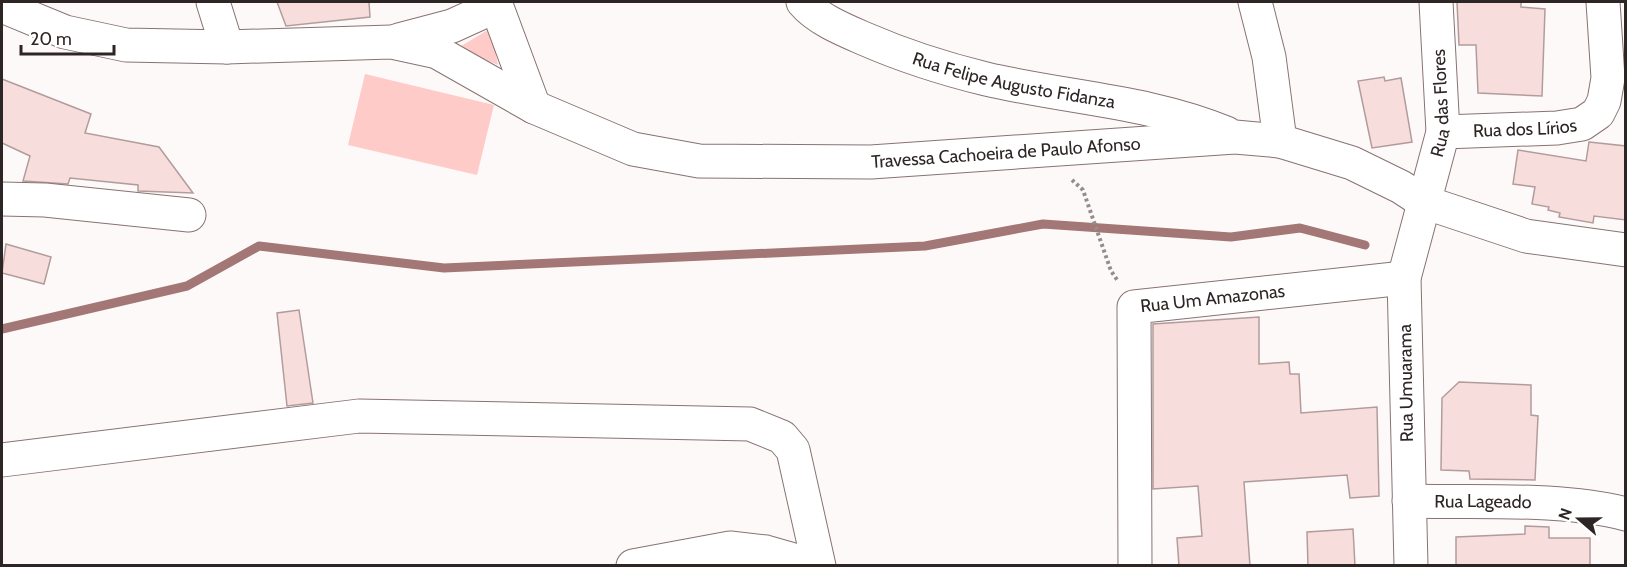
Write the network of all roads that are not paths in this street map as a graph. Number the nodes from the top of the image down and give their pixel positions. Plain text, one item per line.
1 (213, 2) edge
2 (803, 2) edge
3 (1255, 2) edge
4 (1436, 2) edge
5 (1603, 2) edge
6 (495, 4) edge
7 (2, 6) edge
8 (391, 42) junction
9 (227, 47) junction
10 (534, 107) junction
11 (1443, 132) junction
12 (1235, 137) junction
13 (1280, 141) junction
14 (2, 199) edge
15 (1424, 202) junction
16 (189, 215) dead end
17 (1626, 250) edge
18 (1404, 278) junction
19 (2, 460) edge
20 (1409, 501) junction
21 (1626, 514) edge
22 (633, 566) edge
23 (817, 566) edge
24 (1135, 566) edge
25 (1411, 566) edge

1 - 9 street
2 - 12 street, Rua Felipe Augusto Fidanza
3 - 13 street
4 - 11 street, Rua das Flores
5 - 11 street, Rua dos Lírios
6 - 8 street, Travessa Cachoeira de Paulo Afonso
6 - 10 street
7 - 9 street, Travessa Cachoeira de Paulo Afonso
8 - 9 street, Travessa Cachoeira de Paulo Afonso
8 - 10 street, Travessa Cachoeira de Paulo Afonso
10 - 12 street, Travessa Cachoeira de Paulo Afonso
11 - 15 street, Rua das Flores
12 - 13 street, Travessa Cachoeira de Paulo Afonso
13 - 15 street, Travessa Cachoeira de Paulo Afonso
14 - 16 street
15 - 17 street, Travessa Cachoeira de Paulo Afonso
15 - 18 street, Rua Umuarama
18 - 20 street, Rua Umuarama
18 - 24 street, Rua Um Amazonas
19 - 23 street
20 - 21 street, Rua Lageado
20 - 25 street, Rua Umuarama
22 - 23 street

